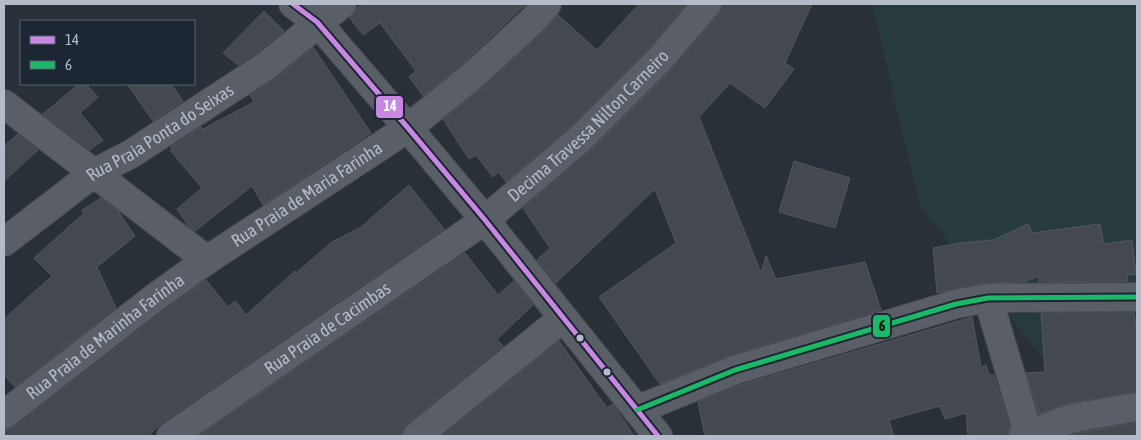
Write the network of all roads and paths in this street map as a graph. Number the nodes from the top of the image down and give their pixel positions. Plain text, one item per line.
1 (293, 4) edge
2 (342, 4) edge
3 (547, 4) edge
4 (707, 4) edge
5 (317, 22) junction
6 (4, 104) edge
7 (408, 128) junction
8 (94, 173) junction
9 (485, 220) junction
10 (4, 242) edge
11 (207, 260) junction
12 (1137, 297) edge
13 (988, 298) junction
14 (563, 318) junction
15 (1137, 407) edge
16 (637, 410) junction
17 (4, 416) edge
18 (1025, 435) edge
19 (171, 436) edge
20 (417, 436) edge
21 (658, 436) edge

1 - 5 street
2 - 5 street
3 - 7 street, Rua Praia de Maria Farinha
4 - 9 street, Decima Travessa Nilton Carneiro
5 - 7 street
5 - 8 street, Rua Praia Ponta do Seixas
6 - 8 street
7 - 9 street
7 - 11 street, Rua Praia de Maria Farinha
8 - 10 street, Rua Praia Ponta do Seixas
8 - 11 street
9 - 14 street
9 - 19 street, Rua Praia de Cacimbas
11 - 17 street, Rua Praia de Marinha Farinha
12 - 13 street
13 - 16 street
13 - 18 street
14 - 16 street
14 - 20 street
15 - 18 street
16 - 21 street

